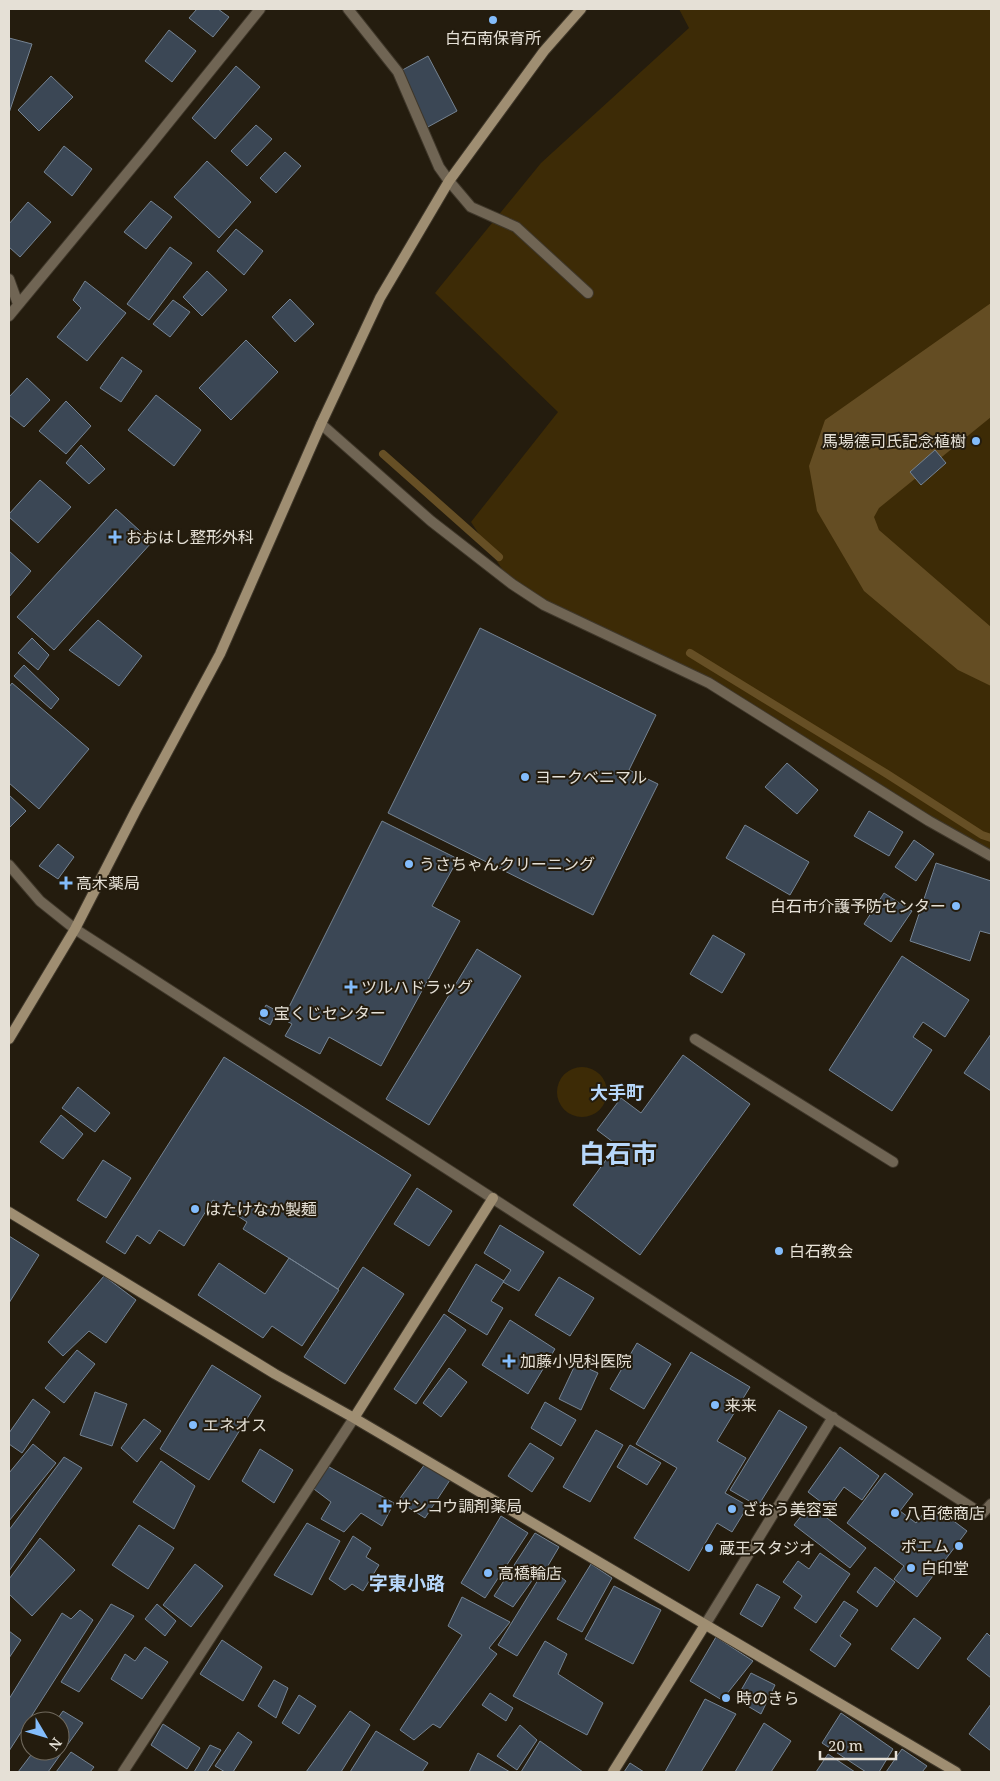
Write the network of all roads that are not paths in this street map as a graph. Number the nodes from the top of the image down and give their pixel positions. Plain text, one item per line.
1 (260, 9) edge
2 (348, 9) edge
3 (581, 9) edge
4 (449, 181) junction
5 (9, 279) edge
6 (588, 293) dead end
7 (18, 304) junction
8 (9, 316) edge
9 (321, 424) junction
10 (991, 856) edge
11 (9, 865) edge
12 (75, 929) junction
13 (9, 1039) edge
14 (695, 1039) dead end
15 (893, 1162) dead end
16 (494, 1198) junction
17 (9, 1212) edge
18 (833, 1417) junction
19 (354, 1418) junction
20 (991, 1504) edge
21 (705, 1625) junction
22 (123, 1772) edge
23 (613, 1772) edge
24 (956, 1772) edge

1 - 7 street
2 - 4 street
3 - 4 street
4 - 6 street
4 - 9 street
5 - 7 street
7 - 8 street
9 - 10 street
9 - 12 street
11 - 12 street
12 - 13 street
12 - 16 street
14 - 15 street
16 - 18 street
16 - 19 street
17 - 19 street
18 - 20 street
18 - 21 street
19 - 21 street
19 - 22 street
21 - 23 street
21 - 24 street

